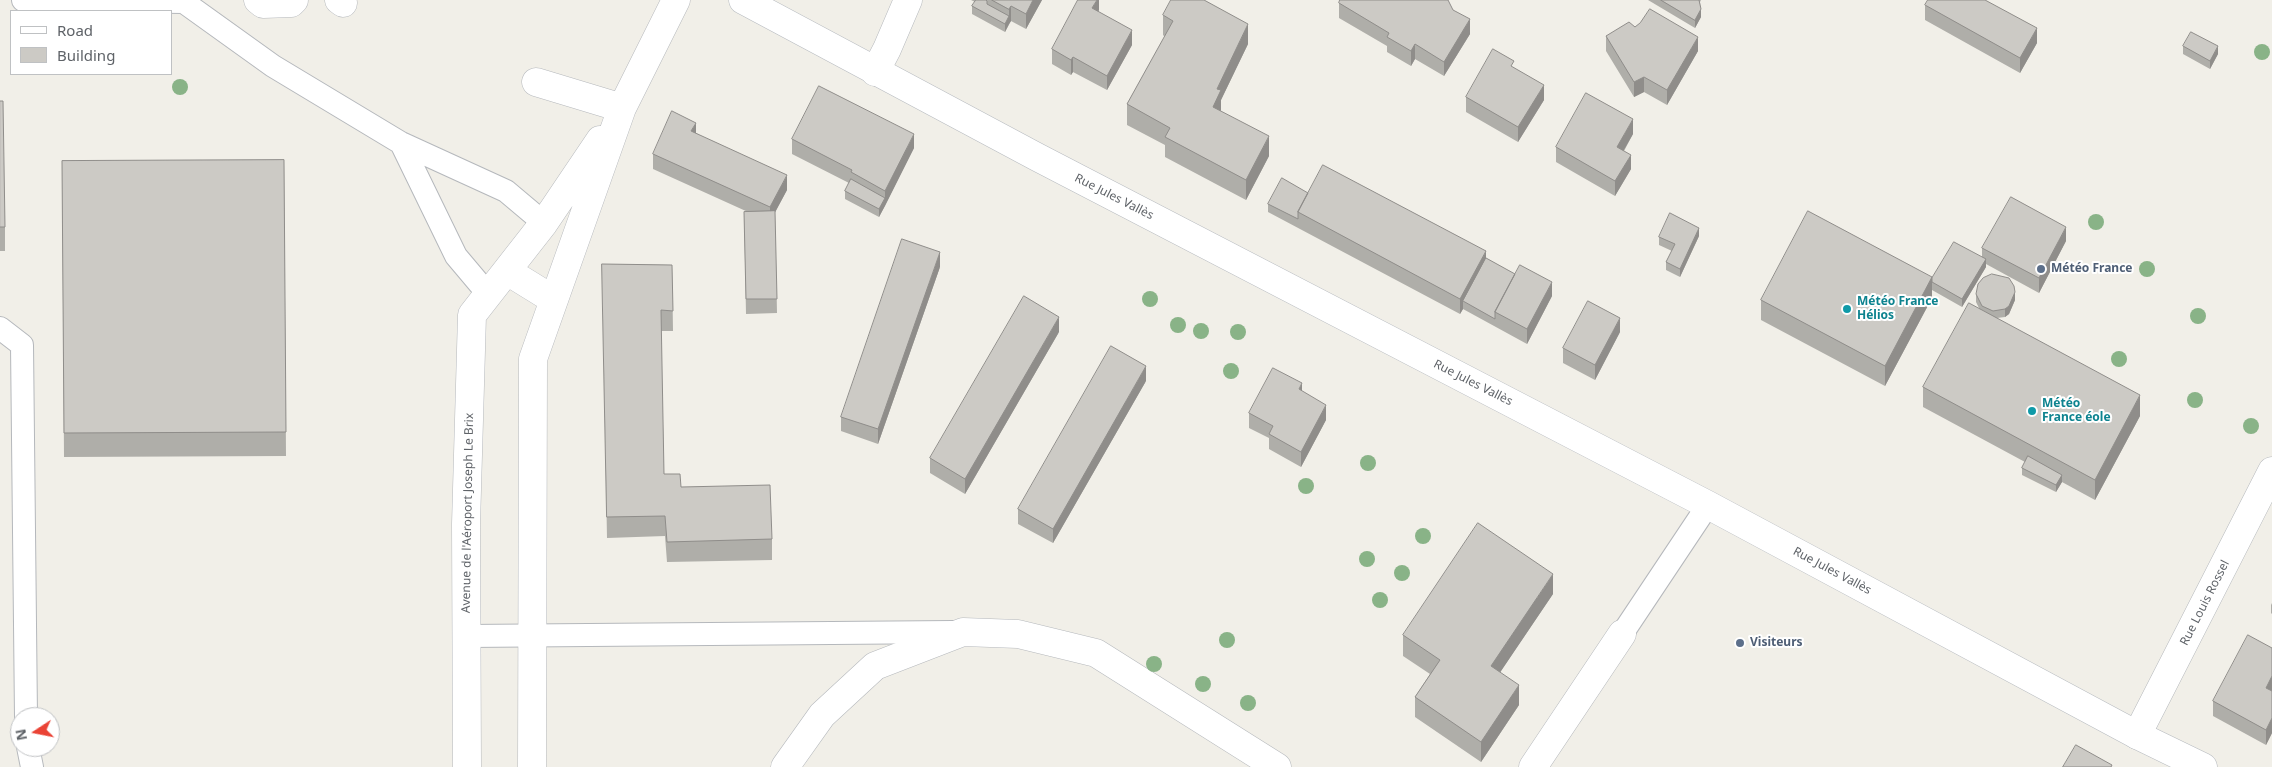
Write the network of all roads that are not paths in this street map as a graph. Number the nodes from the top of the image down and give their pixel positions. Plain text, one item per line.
1 (23, 0) edge
2 (258, 0) edge
3 (294, 0) edge
4 (676, 0) edge
5 (743, 0) edge
6 (908, 0) edge
7 (182, 1) edge
8 (875, 72) junction
9 (536, 82) dead end
10 (622, 108) junction
11 (401, 143) junction
12 (544, 223) junction
13 (507, 271) junction
14 (488, 294) junction
15 (554, 300) junction
16 (0, 328) edge
17 (2272, 471) edge
18 (1708, 505) junction
19 (963, 632) junction
20 (1622, 634) joint
21 (466, 636) junction
22 (531, 636) junction
23 (26, 707) edge
24 (2137, 735) junction
25 (467, 767) edge
26 (532, 767) edge
27 (785, 767) edge
28 (1277, 767) edge
29 (1533, 767) edge
30 (2203, 767) edge

1 - 7 lane
2 - 3 street
4 - 10 street, Avenue de l'Aéroport Joseph Le Brix
5 - 8 street, Rue Jules Vallès
6 - 8 street
7 - 11 lane
8 - 18 street, Rue Jules Vallès
9 - 10 street
10 - 12 street, Avenue de l'Aéroport Joseph Le Brix
10 - 15 street, Avenue de l'Aéroport Joseph Le Brix
11 - 12 lane
11 - 14 lane
12 - 13 street, Avenue de l'Aéroport Joseph Le Brix
13 - 14 street, Avenue de l'Aéroport Joseph Le Brix
13 - 15 street
14 - 21 street, Avenue de l'Aéroport Joseph Le Brix
15 - 22 street, Avenue de l'Aéroport Joseph Le Brix
16 - 23 lane
17 - 24 street, Rue Louis Rossel
18 - 20 lane
18 - 24 street, Rue Jules Vallès
19 - 22 lane
19 - 27 street
19 - 28 street
20 - 29 street
21 - 22 lane
21 - 25 street, Avenue de l'Aéroport Joseph Le Brix
22 - 26 street, Avenue de l'Aéroport Joseph Le Brix
24 - 30 street, Rue Jules Vallès

